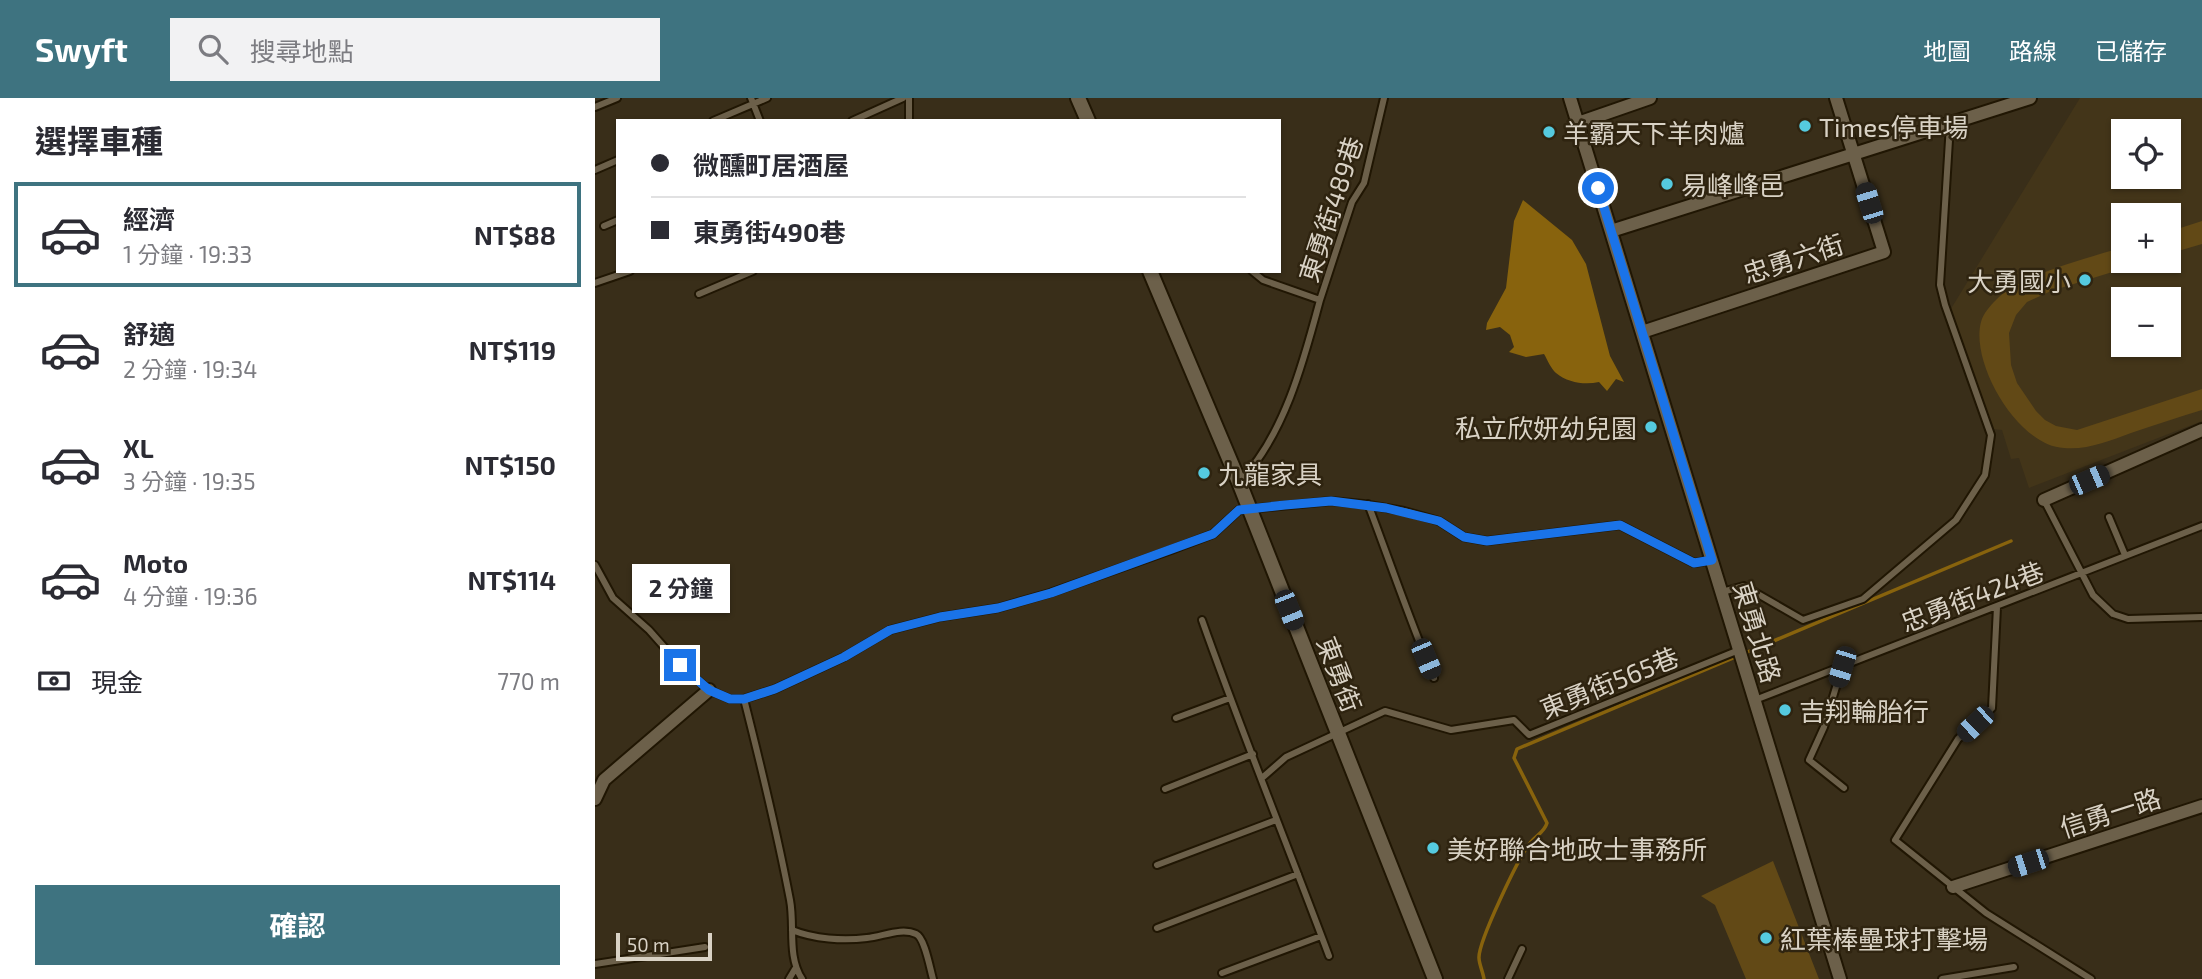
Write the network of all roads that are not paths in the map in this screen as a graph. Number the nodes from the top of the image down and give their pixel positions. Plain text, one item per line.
1 (617, 98) edge
2 (767, 98) edge
3 (903, 98) edge
4 (909, 98) edge
5 (1078, 98) edge
6 (1384, 98) edge
7 (1570, 98) edge
8 (1650, 98) edge
9 (1836, 98) edge
10 (2030, 98) edge
11 (2014, 100) edge
12 (752, 101) edge
13 (595, 107) edge
14 (717, 119) edge
15 (759, 119) edge
16 (856, 119) edge
17 (909, 119) edge
18 (1087, 119) edge
19 (1578, 122) junction
20 (1950, 122) junction
21 (1854, 154) junction
22 (616, 161) edge
23 (595, 170) edge
24 (616, 221) edge
25 (604, 226) dead end
26 (1611, 231) junction
27 (624, 273) edge
28 (748, 273) edge
29 (1151, 273) edge
30 (1254, 273) edge
31 (595, 283) edge
32 (699, 293) dead end
33 (1320, 300) junction
34 (1642, 332) junction
35 (2202, 430) edge
36 (1239, 482) junction
37 (2044, 500) joint
38 (1368, 504) junction
39 (1249, 510) junction
40 (2109, 517) dead end
41 (2202, 526) edge
42 (2125, 555) junction
43 (1712, 560) junction
44 (595, 565) edge
45 (2082, 573) junction
46 (1722, 592) junction
47 (1997, 607) junction
48 (2202, 617) edge
49 (1202, 620) dead end
50 (1741, 655) junction
51 (1842, 667) junction
52 (1434, 678) dead end
53 (709, 690) junction
54 (1230, 698) junction
55 (744, 699) junction
56 (1755, 700) junction
57 (1175, 718) dead end
58 (1337, 733) junction
59 (1253, 754) junction
60 (1262, 778) junction
61 (1844, 788) dead end
62 (1165, 789) dead end
63 (595, 799) edge
64 (2202, 806) edge
65 (1276, 820) junction
66 (1157, 864) dead end
67 (1298, 874) junction
68 (1953, 887) junction
69 (1157, 928) dead end
70 (792, 930) junction
71 (1321, 936) junction
72 (705, 947) dead end
73 (1522, 949) dead end
74 (1329, 956) dead end
75 (595, 964) edge
76 (2014, 967) dead end
77 (796, 969) junction
78 (1222, 973) dead end
79 (789, 979) edge
80 (802, 979) edge
81 (933, 979) edge
82 (1435, 979) edge
83 (1508, 979) edge
84 (1840, 979) edge
85 (1942, 979) edge
86 (2091, 979) edge

1 - 13 lane
2 - 12 lane
3 - 16 lane
4 - 17 lane
5 - 18 street
6 - 33 lane, 東勇街489巷
7 - 19 street, 東勇北路
8 - 19 street
9 - 21 street, 忠勇六街
10 - 11 street
11 - 20 street
12 - 14 lane
12 - 15 lane
19 - 26 street, 東勇北路
20 - 21 street
20 - 46 lane
21 - 26 street
21 - 34 street, 忠勇六街
22 - 23 lane
24 - 25 lane
26 - 34 street, 東勇北路
27 - 31 lane
28 - 32 lane
29 - 36 street, 東勇街
30 - 33 lane, 東勇街489巷
33 - 36 lane
34 - 43 street, 東勇北路
35 - 37 street
36 - 39 street, 東勇街
37 - 45 lane
38 - 39 lane
38 - 43 lane
38 - 52 lane
39 - 55 lane
39 - 58 street, 東勇街
40 - 42 lane
41 - 42 lane, 忠勇街424巷
42 - 45 lane, 忠勇街424巷
43 - 46 street, 東勇北路
44 - 53 lane
45 - 47 lane, 忠勇街424巷
45 - 48 lane
46 - 50 street, 東勇北路
47 - 51 lane, 忠勇街424巷
47 - 68 lane
49 - 54 lane
50 - 56 street, 東勇北路
50 - 58 lane, 東勇街565巷
51 - 56 lane, 忠勇街424巷
51 - 61 lane
53 - 55 lane
53 - 63 street
54 - 57 lane
54 - 59 lane
55 - 70 lane
56 - 84 street, 東勇北路
58 - 60 lane
58 - 82 street, 東勇街
59 - 60 lane
59 - 62 lane
60 - 65 lane
64 - 68 street, 信勇一路
65 - 66 lane
65 - 67 lane
67 - 69 lane
67 - 71 lane
68 - 86 lane
70 - 77 lane
70 - 81 lane
71 - 74 lane
71 - 78 lane
72 - 75 lane
73 - 83 lane
76 - 85 lane
77 - 79 lane
77 - 80 lane

